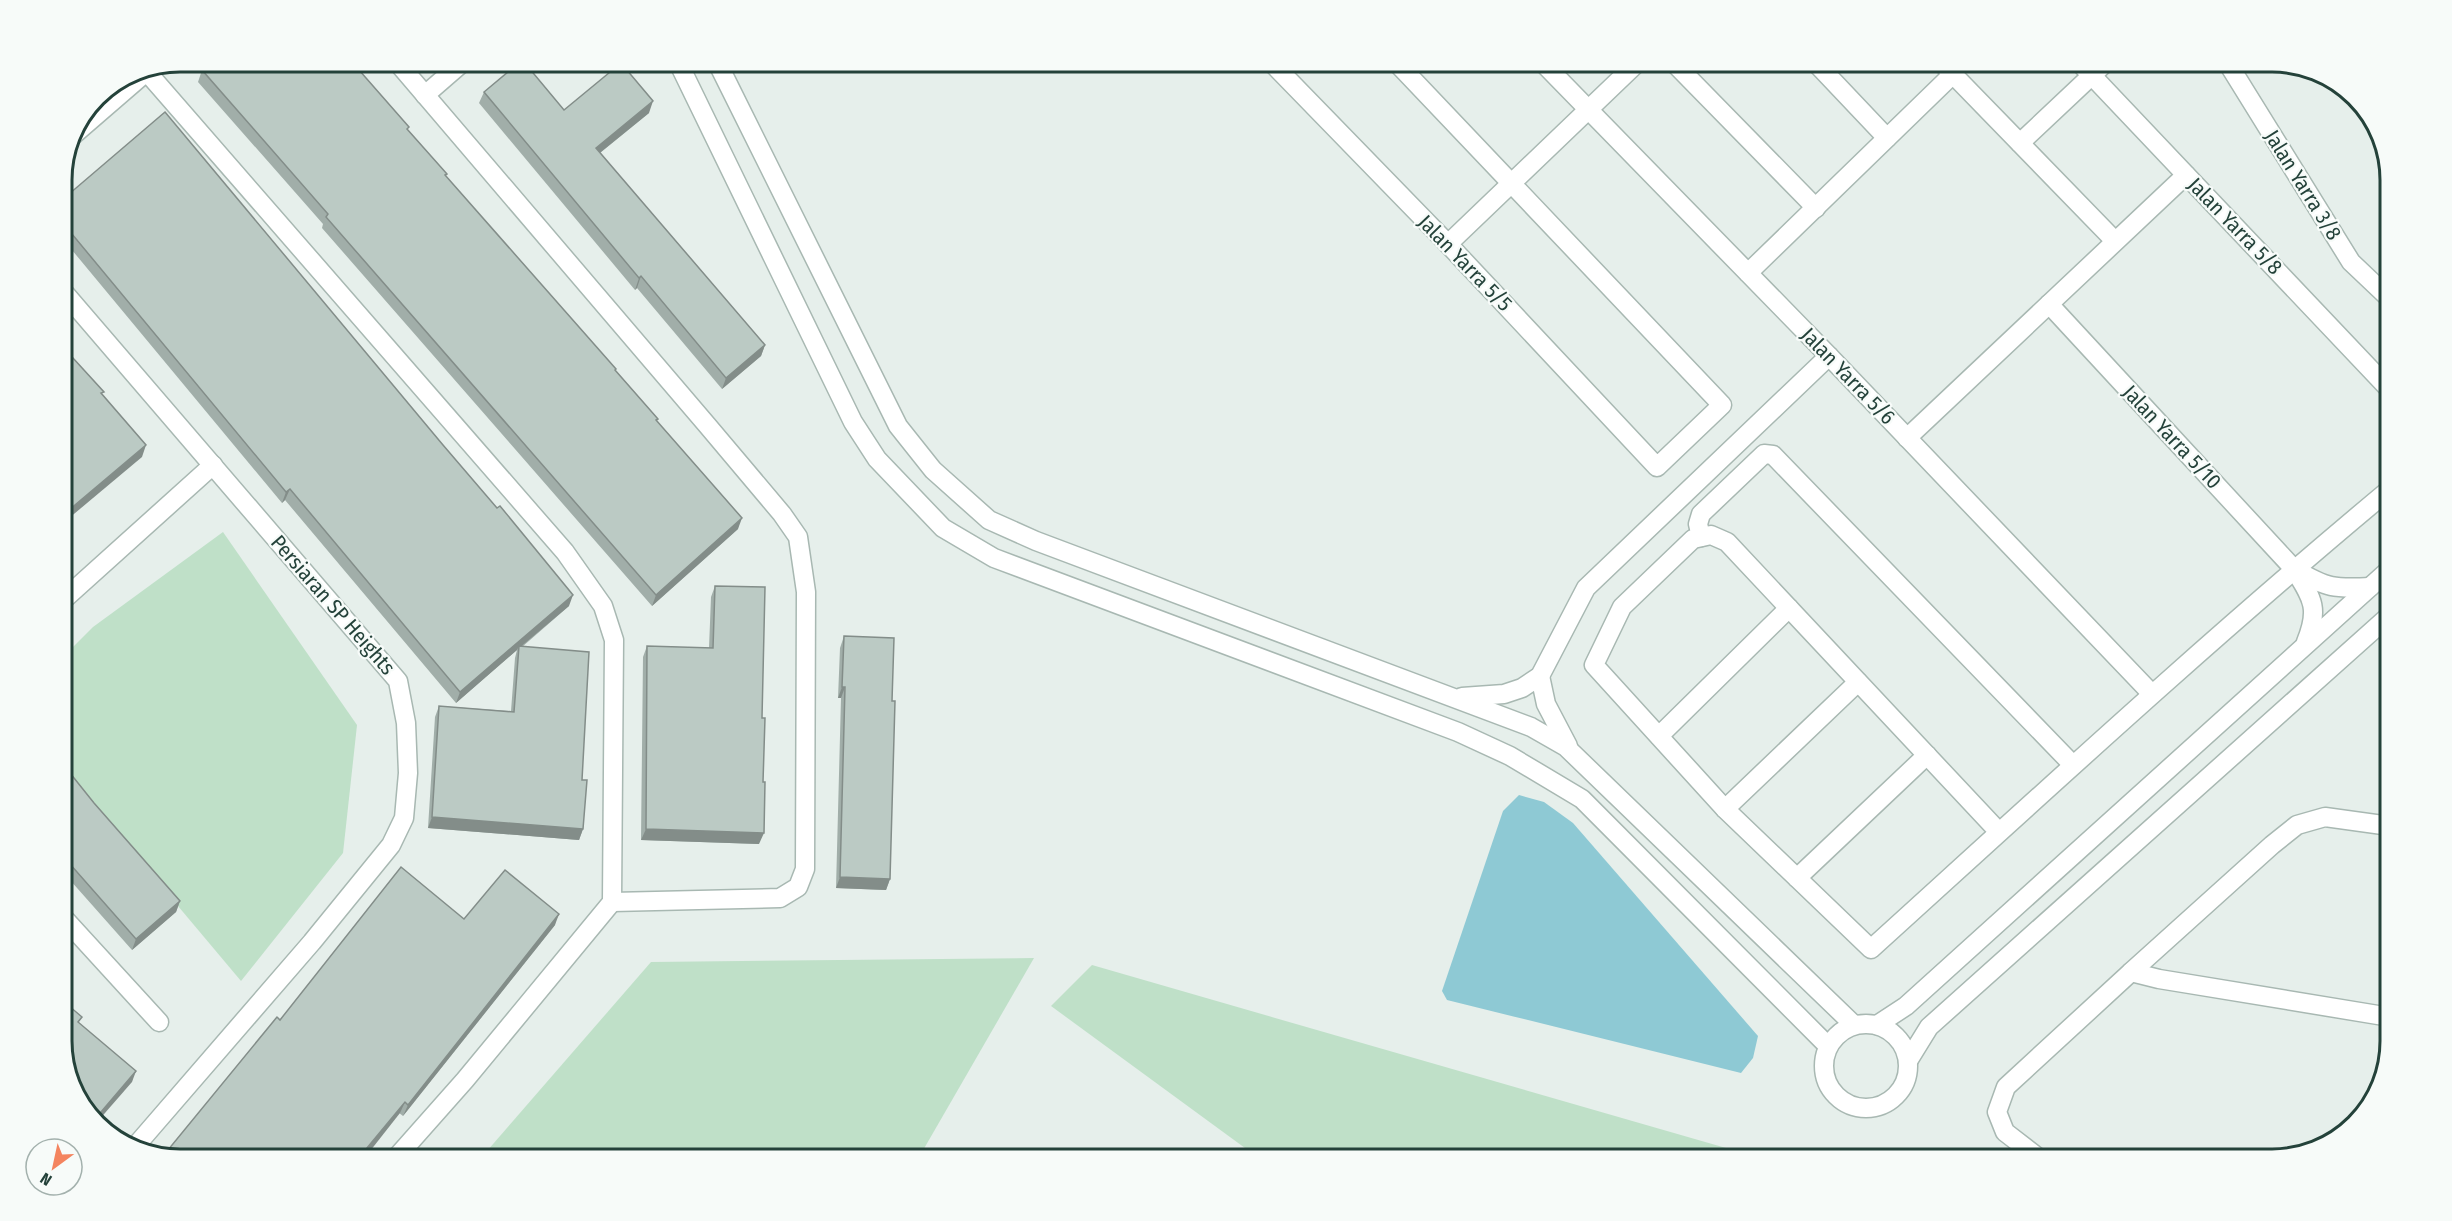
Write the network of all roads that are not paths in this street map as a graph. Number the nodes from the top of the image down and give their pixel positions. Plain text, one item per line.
1 (405, 72) edge
2 (451, 72) edge
3 (683, 72) edge
4 (722, 72) edge
5 (1280, 72) edge
6 (1406, 72) edge
7 (1551, 72) edge
8 (1627, 72) edge
9 (1683, 72) edge
10 (1824, 72) edge
11 (1944, 72) edge
12 (1951, 72) edge
13 (2089, 72) edge
14 (2095, 72) edge
15 (2233, 72) edge
16 (155, 75) edge
17 (2092, 75) junction
18 (136, 81) edge
19 (425, 95) junction
20 (1586, 110) junction
21 (89, 121) edge
22 (1887, 138) junction
23 (2020, 143) junction
24 (2186, 175) junction
25 (1511, 183) junction
26 (1816, 208) junction
27 (2115, 241) junction
28 (1448, 244) junction
29 (1748, 273) junction
30 (2380, 290) edge
31 (72, 302) edge
32 (2049, 304) junction
33 (1829, 356) junction
34 (2380, 379) edge
35 (1907, 438) junction
36 (213, 465) junction
37 (2380, 497) edge
38 (1701, 537) junction
39 (2294, 569) junction
40 (2380, 578) edge
41 (2370, 587) junction
42 (72, 590) edge
43 (1789, 608) junction
44 (2380, 624) edge
45 (2305, 646) junction
46 (1540, 676) junction
47 (1858, 682) junction
48 (2151, 693) junction
49 (1456, 697) junction
50 (1659, 736) junction
51 (1572, 754) junction
52 (1927, 755) junction
53 (2073, 765) junction
54 (1725, 809) junction
55 (2380, 825) edge
56 (2000, 832) junction
57 (1797, 878) junction
58 (612, 902) junction
59 (72, 927) edge
60 (2131, 972) junction
61 (2380, 1015) edge
62 (159, 1022) dead end
63 (1854, 1025) junction
64 (1877, 1025) junction
65 (1828, 1046) junction
66 (1908, 1061) junction
67 (140, 1141) edge
68 (405, 1149) edge
69 (2026, 1149) edge

1 - 19 street
2 - 19 street
3 - 65 street
4 - 49 street
5 - 28 street, Jalan Yarra 5/5
6 - 25 street
7 - 20 street, Jalan Yarra 5/6
8 - 20 street
9 - 26 street
10 - 22 street
11 - 22 street
12 - 23 street
13 - 17 street, Jalan Yarra 5/8
14 - 17 street
15 - 30 street, Jalan Yarra 3/8
16 - 58 street
17 - 23 street
17 - 24 street, Jalan Yarra 5/8
18 - 21 street
19 - 58 street
20 - 25 street
20 - 29 street, Jalan Yarra 5/6
22 - 26 street
23 - 27 street
24 - 27 street
24 - 34 street, Jalan Yarra 5/8
25 - 28 street
25 - 28 street, Jalan Yarra 5/5
26 - 29 street
27 - 32 street
29 - 33 street, Jalan Yarra 5/6
31 - 36 street, Persiaran SP Heights
32 - 35 street
32 - 39 street, Jalan Yarra 5/10
33 - 35 street, Jalan Yarra 5/6
33 - 46 street
35 - 48 street, Jalan Yarra 5/6
36 - 42 street
36 - 67 street, Persiaran SP Heights
37 - 39 street
38 - 43 street
38 - 50 street
38 - 53 street
39 - 41 street, Jalan Yarra 5/10
39 - 45 street, Jalan Yarra 5/10
39 - 48 street
40 - 41 street
41 - 45 street
43 - 47 street
43 - 50 street
44 - 66 street
45 - 64 street
46 - 49 street
46 - 51 street
47 - 52 street
47 - 54 street
48 - 53 street
49 - 51 street
50 - 54 street
51 - 63 street
52 - 56 street
52 - 57 street
53 - 56 street
54 - 57 street
55 - 60 street
56 - 57 street
58 - 68 street
59 - 62 street
60 - 61 street
60 - 69 street
63 - 64 street
63 - 65 street
64 - 66 street
65 - 66 street

